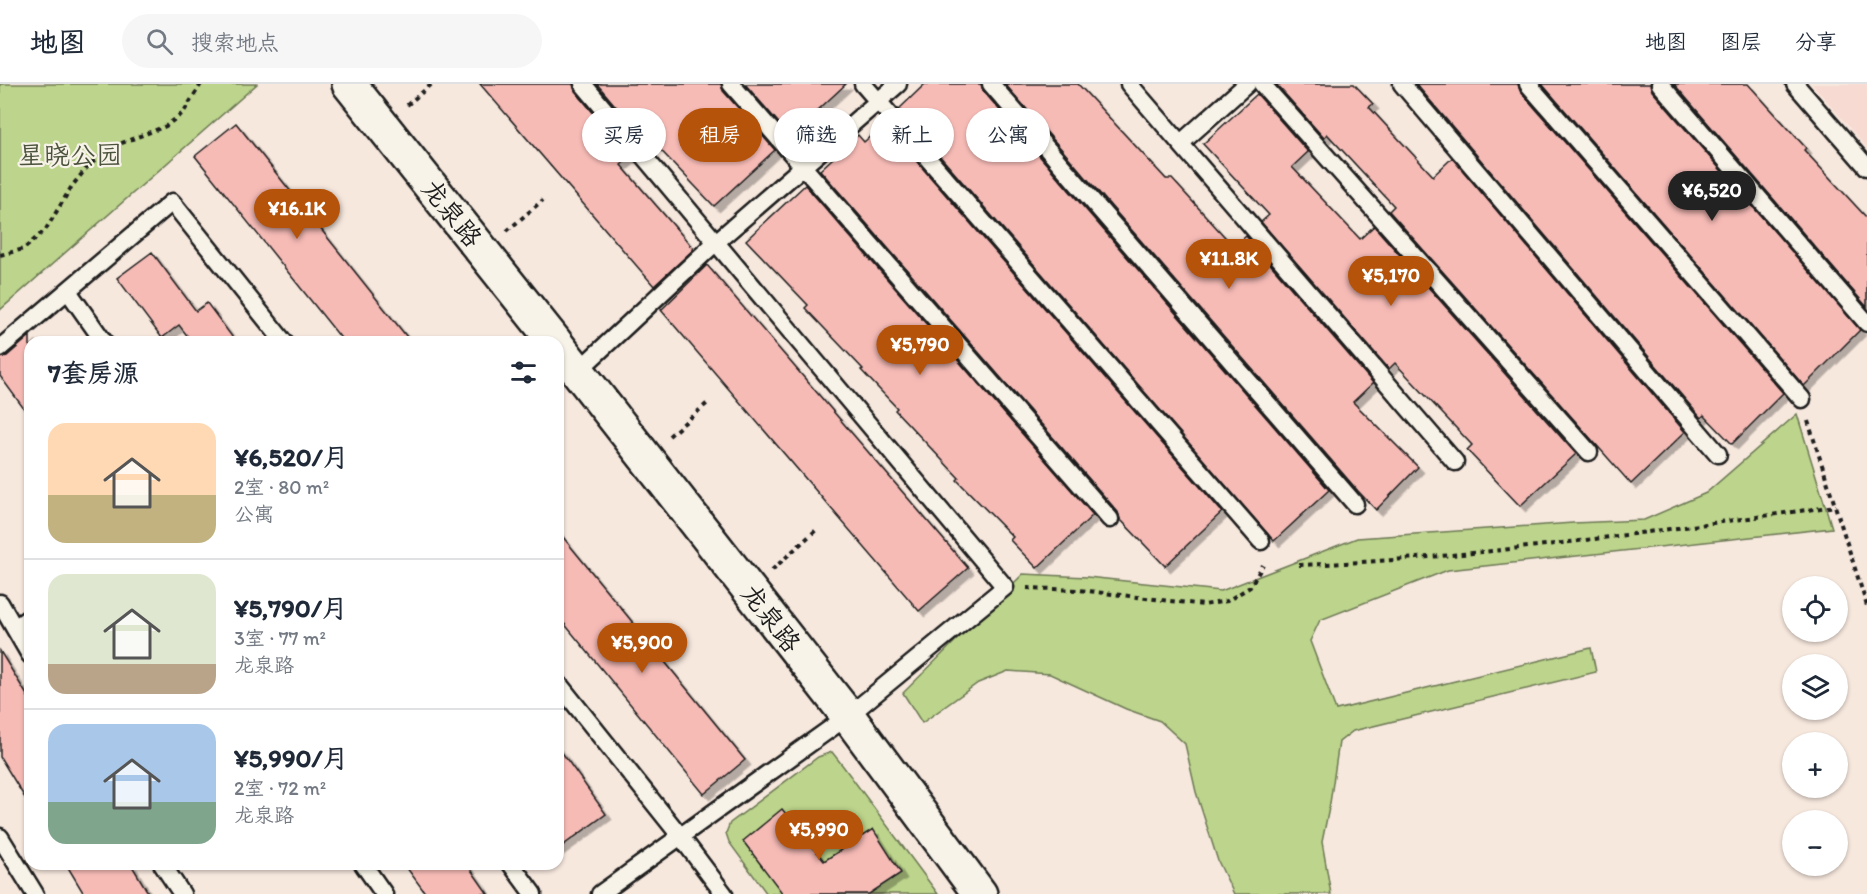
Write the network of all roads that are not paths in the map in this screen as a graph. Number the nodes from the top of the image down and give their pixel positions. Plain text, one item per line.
1 (349, 84) edge
2 (583, 84) edge
3 (731, 84) edge
4 (863, 84) edge
5 (898, 84) edge
6 (991, 84) edge
7 (1129, 84) edge
8 (1248, 84) edge
9 (1262, 84) edge
10 (1402, 84) edge
11 (1528, 84) edge
12 (1660, 84) edge
13 (1796, 84) edge
14 (878, 101) junction
15 (1181, 143) junction
16 (803, 167) junction
17 (1867, 167) edge
18 (715, 243) junction
19 (68, 291) junction
20 (1867, 323) edge
21 (100, 336) edge
22 (279, 336) edge
23 (550, 336) edge
24 (0, 348) edge
25 (564, 354) edge
26 (578, 371) junction
27 (1802, 399) road end
28 (1589, 452) dead end
29 (1718, 454) dead end
30 (1455, 462) dead end
31 (1355, 504) dead end
32 (1110, 519) dead end
33 (1261, 541) road end
34 (0, 603) edge
35 (24, 621) edge
36 (15, 628) junction
37 (24, 644) edge
38 (564, 691) edge
39 (848, 716) junction
40 (0, 837) edge
41 (681, 837) junction
42 (166, 870) edge
43 (367, 870) edge
44 (515, 870) edge
45 (35, 894) edge
46 (182, 894) edge
47 (384, 894) edge
48 (532, 894) edge
49 (600, 894) edge
50 (724, 894) edge
51 (980, 894) edge

1 - 23 street, 龙泉路
2 - 18 lane
3 - 16 lane
4 - 14 lane
5 - 14 lane
6 - 31 lane
7 - 15 lane
8 - 15 lane
9 - 28 lane
10 - 29 lane
11 - 27 lane
12 - 20 lane
13 - 17 lane
14 - 16 lane
14 - 33 lane
15 - 30 lane
16 - 18 lane
16 - 32 lane
18 - 26 lane
18 - 39 lane
19 - 21 lane
19 - 22 lane
19 - 24 lane
25 - 26 street, 龙泉路
26 - 39 street, 龙泉路
34 - 36 lane
35 - 36 lane
36 - 37 lane
38 - 41 lane
39 - 41 lane
39 - 51 street, 龙泉路
40 - 45 lane
41 - 49 lane
41 - 50 lane
42 - 46 lane
43 - 47 lane
44 - 48 lane

